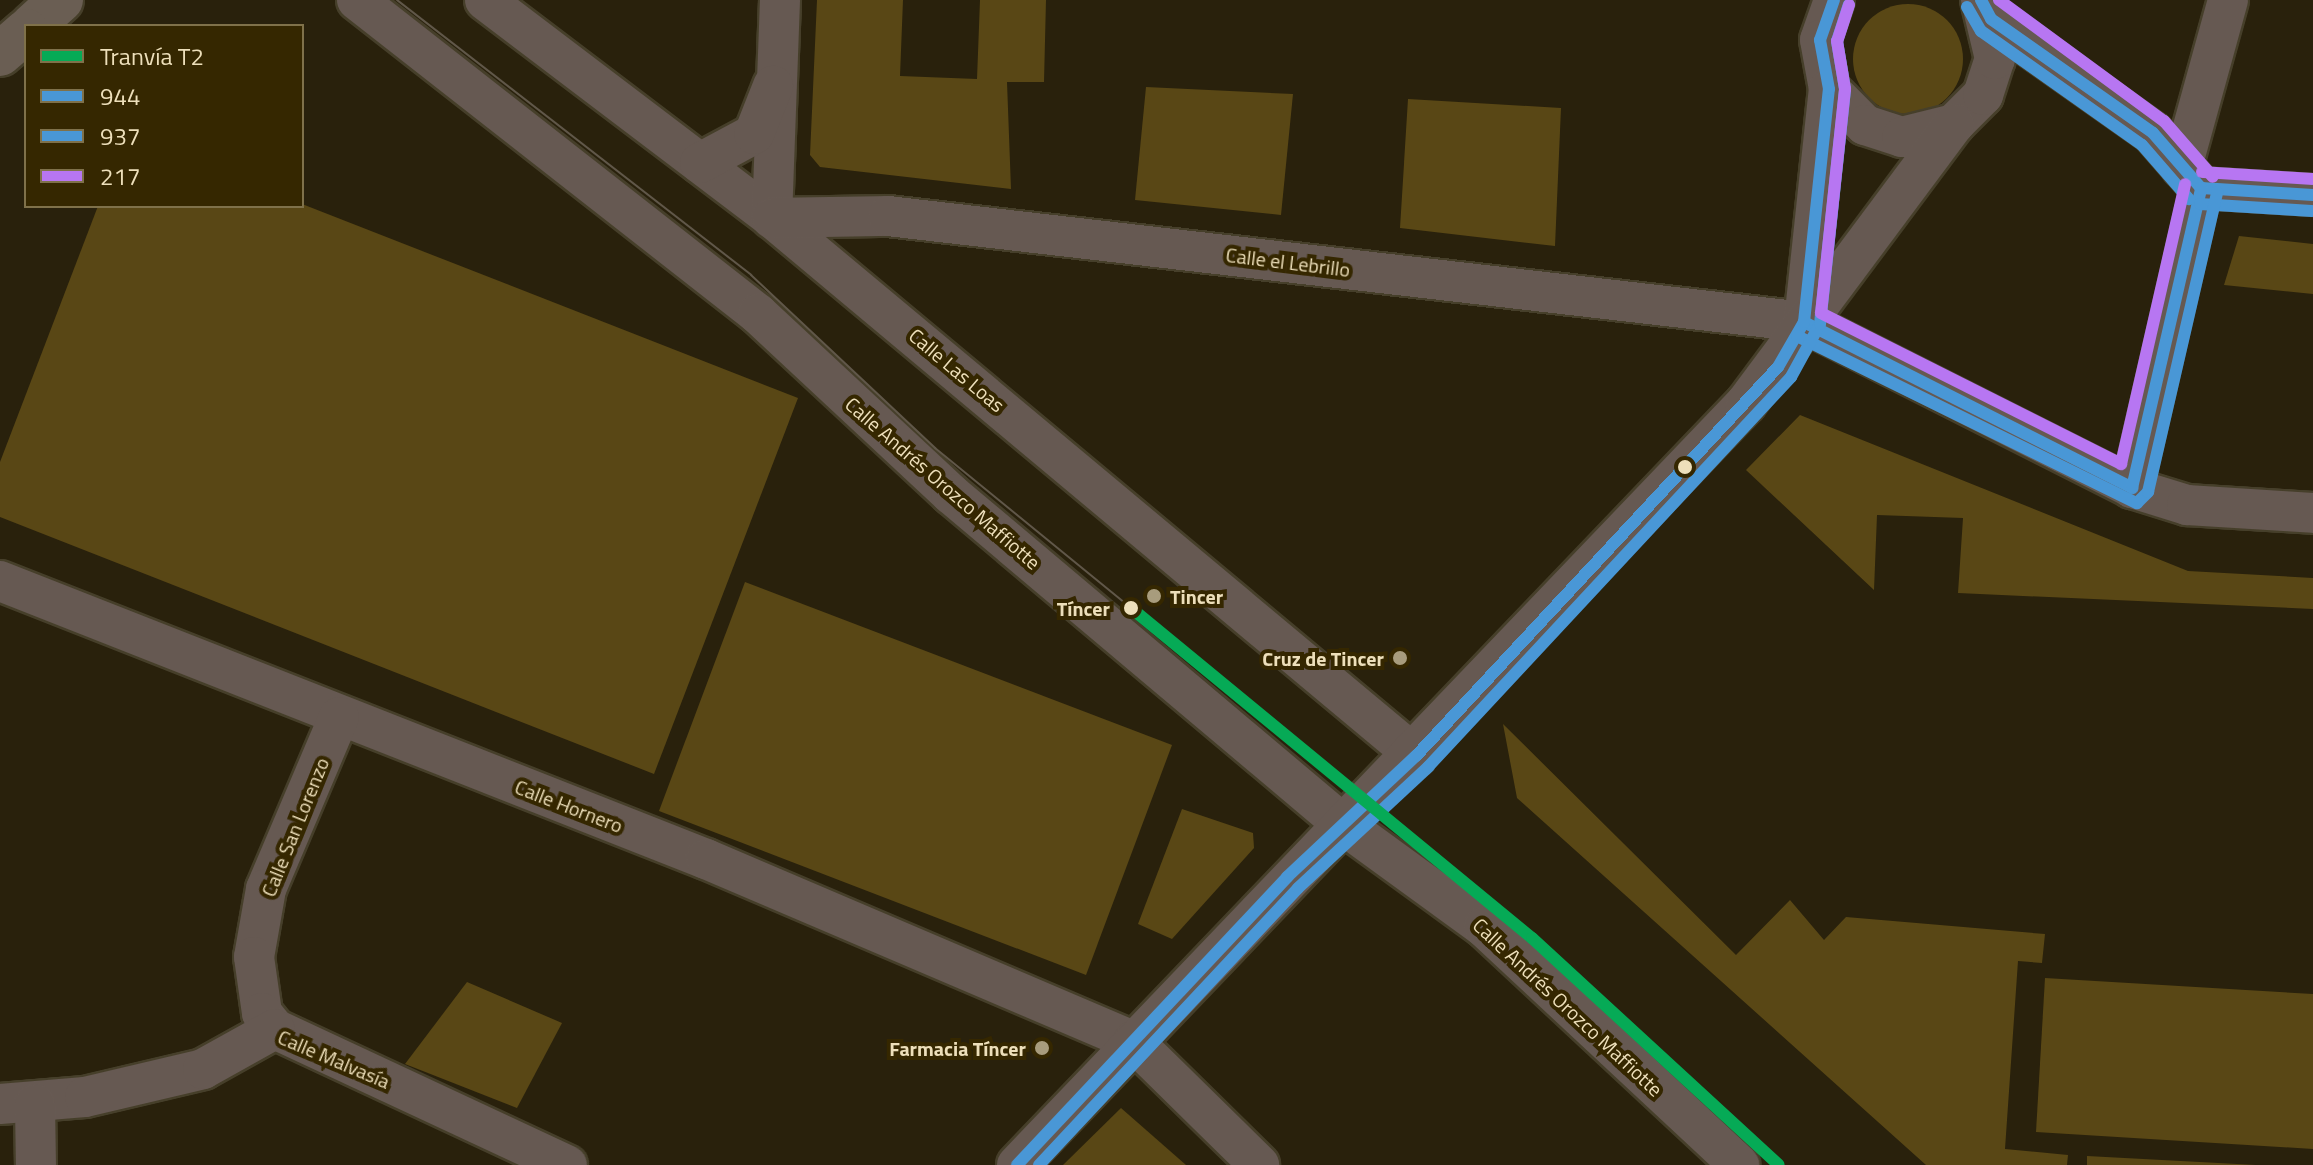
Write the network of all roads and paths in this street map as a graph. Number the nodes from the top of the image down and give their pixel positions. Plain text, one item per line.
1 (61, 0) edge
2 (357, 0) edge
3 (485, 0) edge
4 (780, 0) edge
5 (1834, 0) edge
6 (2228, 0) edge
7 (1986, 10) edge
8 (34, 24) edge
9 (24, 33) edge
10 (0, 54) edge
11 (779, 71) junction
12 (1829, 89) junction
13 (1954, 124) junction
14 (700, 163) junction
15 (2192, 178) junction
16 (2313, 195) edge
17 (772, 218) junction
18 (1804, 322) junction
19 (2132, 488) junction
20 (2313, 513) edge
21 (0, 581) edge
22 (339, 717) junction
23 (1416, 756) junction
24 (1344, 825) junction
25 (275, 1029) junction
26 (1133, 1041) junction
27 (18, 1104) edge
28 (36, 1165) edge
29 (567, 1165) edge
30 (1017, 1165) edge
31 (1259, 1165) edge
32 (1739, 1165) edge

1 - 8 highway
2 - 24 street, Calle Andrés Orozco Maffiotte
3 - 14 street, Calle Las Loas
4 - 11 street
5 - 12 street
6 - 15 street
7 - 13 street
7 - 15 street
9 - 10 highway
11 - 14 street
11 - 17 street
12 - 13 street
12 - 18 street
13 - 18 street
14 - 17 street, Calle Las Loas
15 - 16 street
15 - 19 street
17 - 18 street, Calle el Lebrillo
17 - 23 street, Calle Las Loas
18 - 19 street
18 - 23 street
19 - 20 street
21 - 22 street, Calle Hornero
22 - 25 street, Calle San Lorenzo
22 - 26 street, Calle Hornero
23 - 24 street
24 - 26 street
24 - 32 street, Calle Andrés Orozco Maffiotte
25 - 27 street, Calle Malvasía
25 - 29 street, Calle Malvasía
26 - 30 street
26 - 31 street
27 - 28 street

